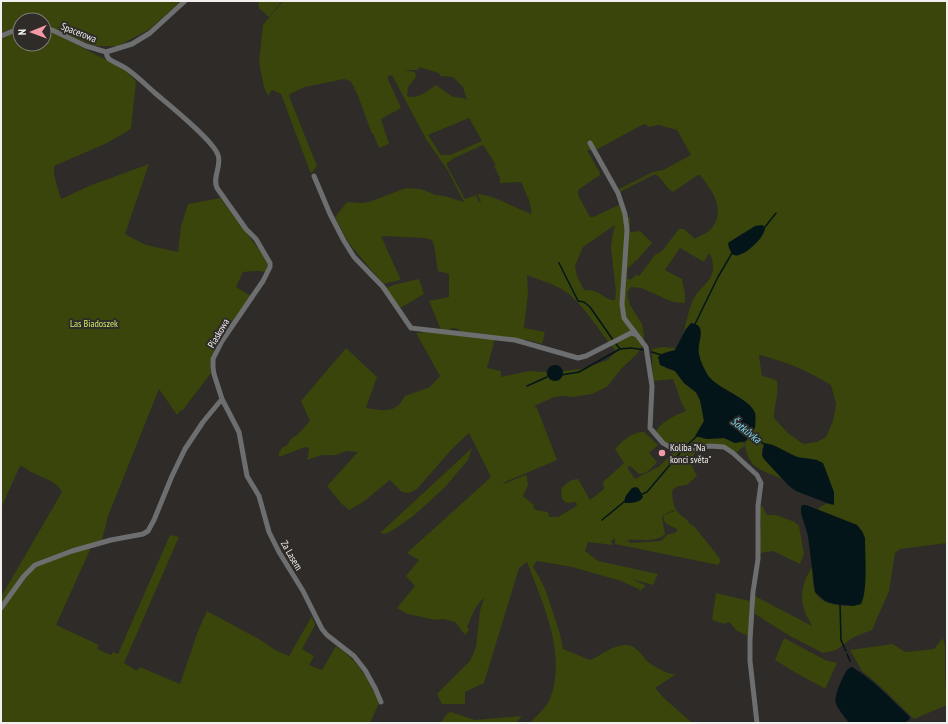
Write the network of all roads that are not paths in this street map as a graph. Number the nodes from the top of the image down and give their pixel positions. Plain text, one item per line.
1 (185, 1) edge
2 (52, 30) edge
3 (12, 31) edge
4 (1, 36) edge
5 (106, 52) junction
6 (590, 143) dead end
7 (314, 176) dead end
8 (638, 335) junction
9 (222, 399) junction
10 (1, 608) edge
11 (381, 702) dead end
12 (757, 723) edge

1 - 5 street
2 - 5 street, Spacerowa
3 - 4 street
5 - 9 street, Piaskowa
6 - 8 street
7 - 8 street
8 - 12 street
9 - 10 street
9 - 11 street, Za Lasem

